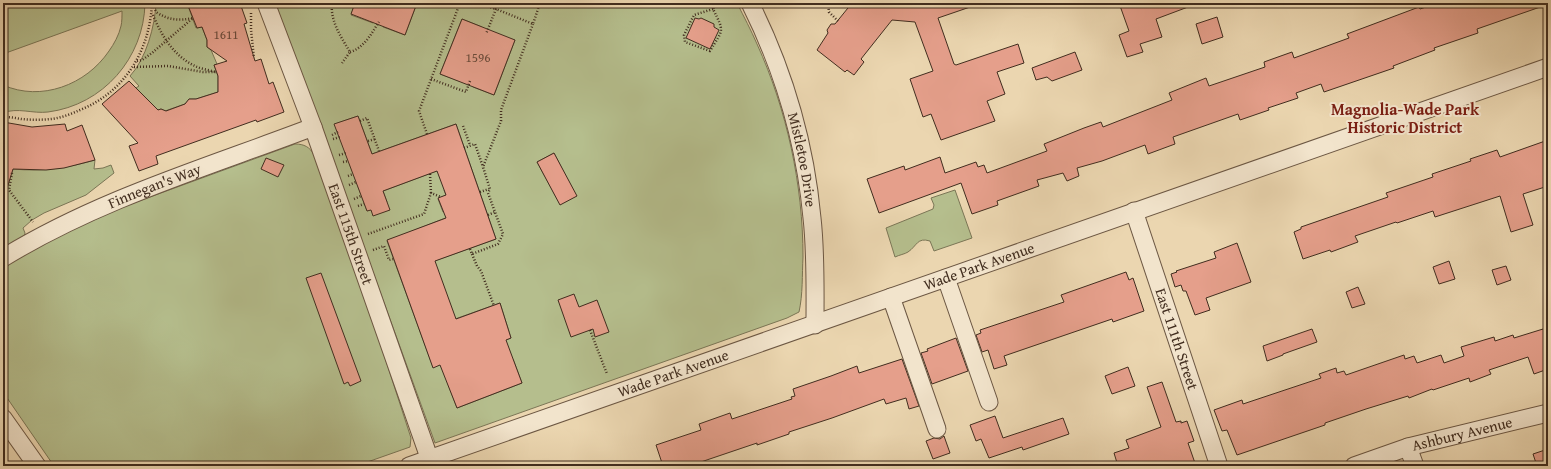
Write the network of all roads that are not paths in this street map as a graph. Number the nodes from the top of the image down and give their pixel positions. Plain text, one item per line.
1 (750, 3) edge
2 (259, 6) edge
3 (1548, 66) edge
4 (313, 127) junction
5 (1134, 211) junction
6 (3, 258) edge
7 (946, 278) junction
8 (891, 298) junction
9 (815, 324) junction
10 (989, 402) dead end
11 (1548, 413) edge
12 (3, 418) edge
13 (937, 429) dead end
14 (1408, 447) junction
15 (430, 463) edge
16 (37, 466) edge
17 (410, 466) edge
18 (1219, 466) edge
19 (1354, 466) edge
20 (1415, 466) edge

1 - 9 street, Mistletoe Drive
2 - 4 street, East 115th Street
3 - 5 street, Wade Park Avenue
4 - 6 street, Finnegan's Way
4 - 15 street, East 115th Street
5 - 7 street, Wade Park Avenue
5 - 18 street, East 111th Street
7 - 8 street, Wade Park Avenue
7 - 10 street
8 - 9 street, Wade Park Avenue
8 - 13 street
9 - 15 street, Wade Park Avenue
11 - 14 street, Ashbury Avenue
12 - 16 street
14 - 19 street, Ashbury Avenue
14 - 20 street
15 - 17 street, Wade Park Avenue

